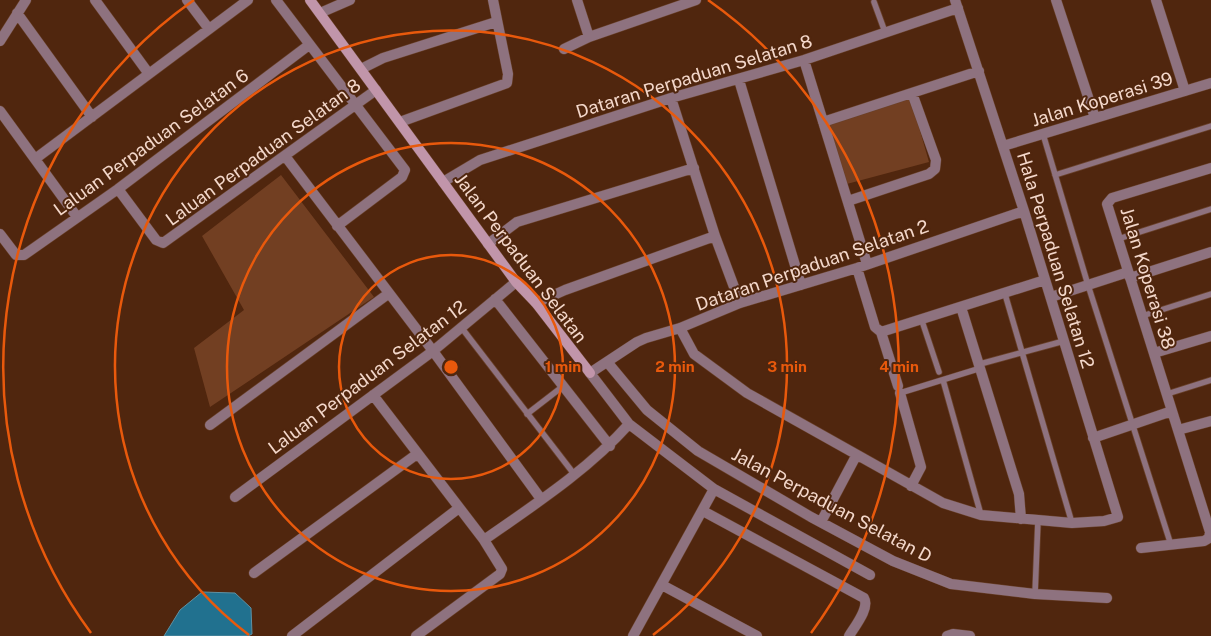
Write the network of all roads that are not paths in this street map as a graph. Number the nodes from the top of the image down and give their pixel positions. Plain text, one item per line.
1 (26, 0) edge
2 (95, 0) edge
3 (187, 0) edge
4 (248, 0) edge
5 (276, 0) edge
6 (310, 0) edge
7 (350, 0) edge
8 (493, 0) edge
9 (578, 0) edge
10 (696, 0) edge
11 (1056, 0) edge
12 (1156, 0) edge
13 (874, 2) dead end
14 (670, 4) edge
15 (956, 4) edge
16 (17, 13) junction
17 (320, 13) junction
18 (496, 22) junction
19 (209, 29) junction
20 (885, 32) junction
21 (589, 37) junction
22 (0, 41) edge
23 (310, 45) junction
24 (564, 49) dead end
25 (804, 60) junction
26 (361, 69) junction
27 (979, 71) junction
28 (149, 74) junction
29 (738, 80) junction
30 (1211, 83) edge
31 (376, 90) junction
32 (1185, 91) junction
33 (912, 92) junction
34 (671, 98) junction
35 (354, 104) junction
36 (0, 111) edge
37 (92, 117) junction
38 (1095, 118) junction
39 (400, 122) junction
40 (823, 122) junction
41 (1211, 126) edge
42 (1043, 134) junction
43 (1003, 146) junction
44 (285, 156) junction
45 (35, 159) junction
46 (694, 168) junction
47 (1211, 168) edge
48 (1055, 175) junction
49 (443, 182) junction
50 (118, 188) junction
51 (848, 201) junction
52 (1211, 209) edge
53 (1024, 211) junction
54 (77, 217) junction
55 (337, 226) junction
56 (0, 234) edge
57 (715, 236) junction
58 (1118, 239) junction
59 (488, 244) junction
60 (1211, 252) edge
61 (867, 264) junction
62 (857, 268) junction
63 (1129, 275) junction
64 (1045, 280) junction
65 (516, 282) junction
66 (801, 285) junction
67 (1088, 285) junction
68 (388, 294) junction
69 (1005, 294) junction
70 (1211, 294) edge
71 (1050, 297) junction
72 (495, 299) junction
73 (536, 303) junction
74 (740, 303) junction
75 (961, 307) junction
76 (1142, 316) junction
77 (921, 318) junction
78 (461, 327) junction
79 (680, 328) junction
80 (880, 332) junction
81 (1211, 336) edge
82 (1064, 341) junction
83 (433, 351) junction
84 (1022, 351) junction
85 (1154, 353) junction
86 (608, 363) junction
87 (981, 366) junction
88 (939, 372) dead end
89 (590, 373) junction
90 (942, 380) junction
91 (1211, 380) edge
92 (562, 387) junction
93 (899, 390) junction
94 (1167, 394) junction
95 (373, 395) junction
96 (1172, 411) junction
97 (527, 414) junction
98 (1211, 421) edge
99 (629, 424) junction
100 (1133, 424) junction
101 (210, 425) dead end
102 (1178, 430) junction
103 (1093, 438) junction
104 (610, 446) junction
105 (417, 454) junction
106 (856, 456) junction
107 (574, 474) junction
108 (911, 486) junction
109 (714, 489) junction
110 (235, 497) dead end
111 (542, 499) junction
112 (459, 508) junction
113 (703, 511) junction
114 (981, 515) junction
115 (1021, 519) junction
116 (1038, 520) junction
117 (821, 522) junction
118 (1072, 524) junction
119 (484, 540) junction
120 (1209, 544) edge
121 (1171, 545) junction
122 (1141, 548) dead end
123 (254, 573) dead end
124 (870, 575) dead end
125 (662, 585) junction
126 (1036, 594) junction
127 (1107, 598) dead end
128 (292, 636) edge
129 (416, 636) edge
130 (633, 636) edge
131 (757, 636) edge
132 (849, 636) edge
133 (948, 636) edge
134 (970, 636) edge

1 - 16 street
2 - 28 street
3 - 19 street
4 - 19 street
5 - 23 street
6 - 17 street, Jalan Perpaduan Selatan
7 - 17 street
8 - 18 street
9 - 21 street
10 - 14 street
11 - 38 street
12 - 32 street
13 - 20 lane
14 - 21 street
15 - 20 street, Dataran Perpaduan Selatan 8
15 - 27 street, Hala Perpaduan Selatan 12
16 - 22 street
16 - 37 street
17 - 26 street, Jalan Perpaduan Selatan
18 - 26 street
18 - 39 street
19 - 28 street
20 - 25 street, Dataran Perpaduan Selatan 8
21 - 24 street
23 - 35 street
23 - 50 street, Laluan Perpaduan Selatan 6
25 - 29 street, Dataran Perpaduan Selatan 8
25 - 40 street
26 - 31 street, Jalan Perpaduan Selatan
27 - 33 street
27 - 43 street, Hala Perpaduan Selatan 12
28 - 37 street
29 - 34 street, Dataran Perpaduan Selatan 8
29 - 66 street
30 - 32 street, Jalan Koperasi 39
31 - 35 street, Laluan Perpaduan Selatan 8
31 - 39 street, Jalan Perpaduan Selatan
32 - 38 street, Jalan Koperasi 39
33 - 40 street
33 - 51 street
34 - 46 street
34 - 49 street, Dataran Perpaduan Selatan 8
35 - 44 street, Laluan Perpaduan Selatan 8
35 - 55 street
36 - 45 street
37 - 45 street
38 - 42 street, Jalan Koperasi 39
39 - 49 street, Jalan Perpaduan Selatan
40 - 51 street
41 - 48 lane
42 - 43 street, Jalan Koperasi 39
42 - 48 lane
43 - 53 street, Hala Perpaduan Selatan 12
44 - 50 street, Laluan Perpaduan Selatan 8
44 - 55 street
45 - 54 street
46 - 57 street
46 - 59 street
47 - 58 street, Jalan Koperasi 38
48 - 67 lane
49 - 59 street, Jalan Perpaduan Selatan
50 - 54 street, Laluan Perpaduan Selatan 6
51 - 61 street
52 - 58 lane
53 - 61 street, Dataran Perpaduan Selatan 2
53 - 64 street, Hala Perpaduan Selatan 12
54 - 56 street, Laluan Perpaduan Selatan 6
55 - 68 street
57 - 73 street
57 - 74 street
58 - 63 street, Jalan Koperasi 38
59 - 65 street, Jalan Perpaduan Selatan
60 - 63 street
61 - 62 street, Dataran Perpaduan Selatan 2
62 - 66 street, Dataran Perpaduan Selatan 2
62 - 80 street
63 - 67 street
63 - 76 street, Jalan Koperasi 38
64 - 69 street
64 - 71 street, Hala Perpaduan Selatan 12
65 - 72 street, Laluan Perpaduan Selatan 12
65 - 73 street, Jalan Perpaduan Selatan
66 - 74 street, Dataran Perpaduan Selatan 2
67 - 71 street
67 - 100 lane
68 - 83 street
68 - 101 street
69 - 75 street
69 - 84 lane
70 - 76 lane
71 - 82 street, Hala Perpaduan Selatan 12
72 - 78 street, Laluan Perpaduan Selatan 12
72 - 92 street
73 - 89 street, Jalan Perpaduan Selatan
74 - 79 street, Dataran Perpaduan Selatan 2
75 - 77 street
75 - 87 street
76 - 85 street, Jalan Koperasi 38
77 - 80 street
77 - 88 lane
78 - 83 street, Laluan Perpaduan Selatan 12
78 - 97 lane
79 - 86 street, Dataran Perpaduan Selatan 2
79 - 106 street
80 - 93 street
81 - 85 street
82 - 84 lane
82 - 103 street, Hala Perpaduan Selatan 12
83 - 95 street, Laluan Perpaduan Selatan 12
83 - 111 street
84 - 87 lane
84 - 118 lane
85 - 94 street, Jalan Koperasi 38
86 - 89 street, Dataran Perpaduan Selatan 2
86 - 117 street, Jalan Perpaduan Selatan D
87 - 90 lane
87 - 115 street
89 - 99 street, Jalan Perpaduan Selatan
90 - 93 lane
90 - 114 lane
91 - 94 lane
92 - 97 lane
92 - 104 street
93 - 108 street
94 - 96 street, Jalan Koperasi 38
95 - 105 street
95 - 110 street, Laluan Perpaduan Selatan 12
96 - 100 street
96 - 102 street, Jalan Koperasi 38
97 - 107 lane
98 - 102 street
99 - 104 street
99 - 109 street, Jalan Perpaduan Selatan
100 - 103 street
100 - 121 lane
102 - 120 street, Jalan Koperasi 38
103 - 118 street, Hala Perpaduan Selatan 12
104 - 107 street
105 - 112 street
105 - 123 street
106 - 108 street
106 - 117 street
107 - 111 street
108 - 114 street
109 - 113 street
109 - 124 street, Jalan Perpaduan Selatan
111 - 119 street
112 - 119 street
112 - 128 street
113 - 125 street
113 - 132 street
114 - 115 street
115 - 116 street
116 - 118 street
116 - 126 lane
117 - 126 street, Jalan Perpaduan Selatan D
119 - 129 street
120 - 121 street
121 - 122 street
125 - 130 street
125 - 131 street
126 - 127 street, Jalan Perpaduan Selatan D
133 - 134 street

